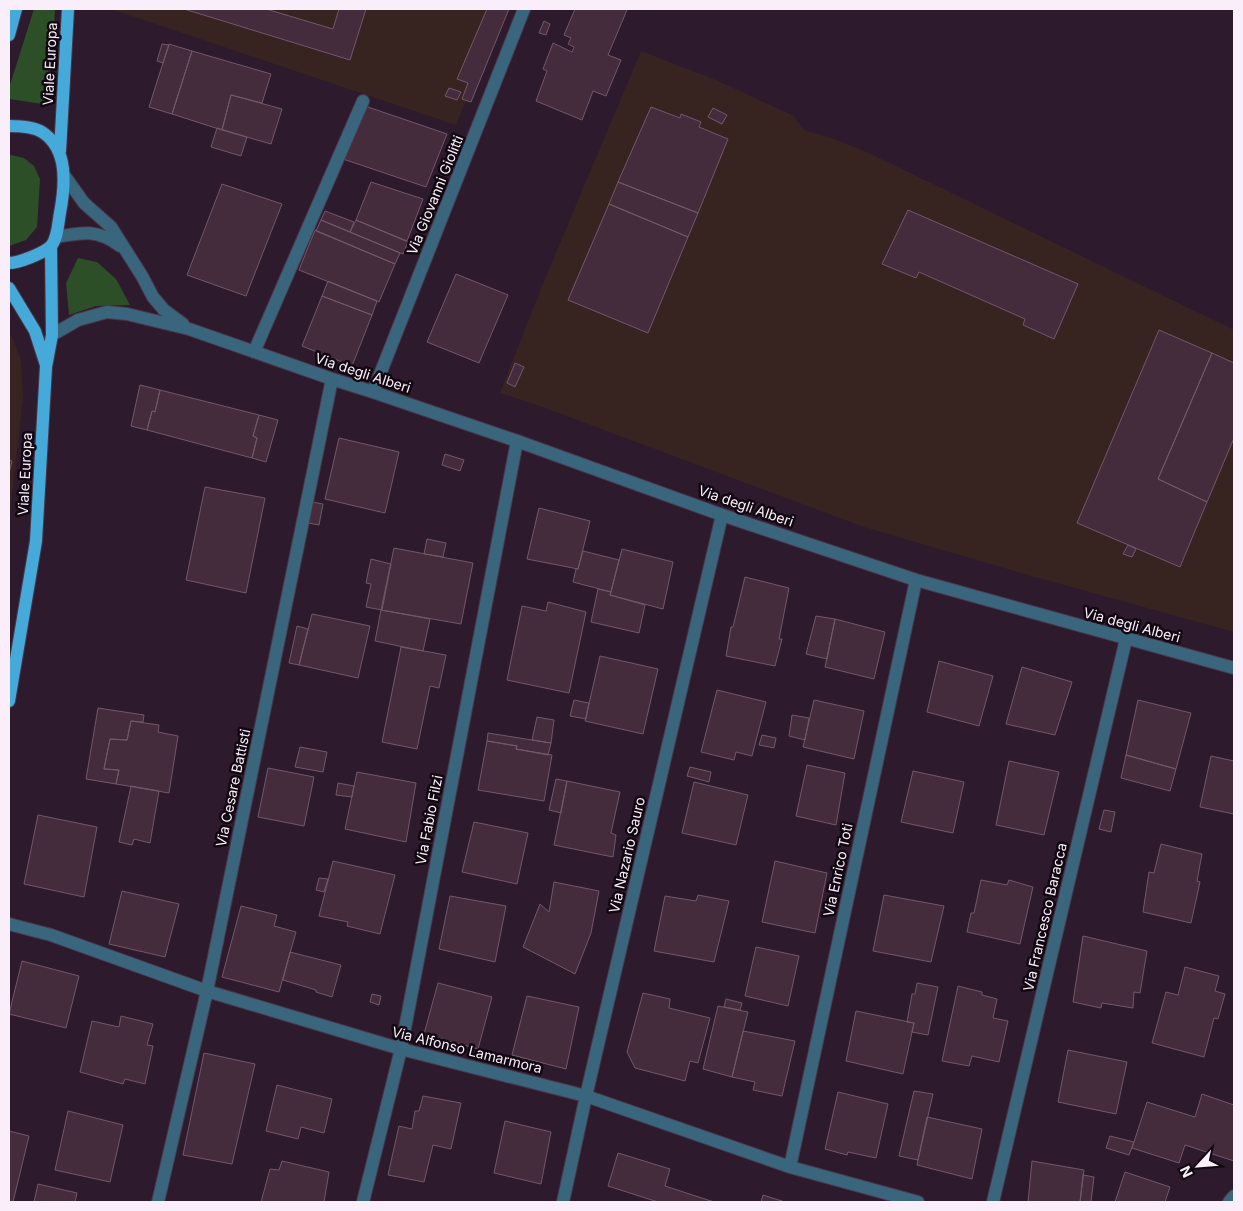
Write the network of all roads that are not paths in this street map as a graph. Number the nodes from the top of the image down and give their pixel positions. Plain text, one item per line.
1 (16, 9) edge
2 (68, 9) edge
3 (524, 9) edge
4 (9, 35) edge
5 (363, 101) dead end
6 (9, 126) edge
7 (60, 151) junction
8 (64, 175) junction
9 (53, 242) junction
10 (126, 250) junction
11 (9, 263) edge
12 (9, 288) edge
13 (189, 329) junction
14 (52, 335) junction
15 (254, 352) junction
16 (46, 367) junction
17 (332, 379) junction
18 (373, 392) junction
19 (518, 441) junction
20 (722, 514) junction
21 (916, 580) junction
22 (1126, 639) junction
23 (1234, 668) edge
24 (9, 700) edge
25 (9, 924) edge
26 (207, 991) junction
27 (401, 1049) junction
28 (586, 1096) junction
29 (790, 1167) junction
30 (1234, 1196) edge
31 (158, 1202) edge
32 (363, 1202) edge
33 (563, 1202) edge
34 (918, 1202) edge
35 (992, 1202) edge
36 (1229, 1202) edge

1 - 4 main road
2 - 7 main road, Viale Europa
3 - 18 street, Via Giovanni Giolitti
5 - 15 street
6 - 7 main road
7 - 8 main road, Viale Europa
8 - 9 main road, Viale Europa
8 - 10 street, Via degli Alberi
9 - 10 street, Via degli Alberi
9 - 11 main road
9 - 14 main road, Viale Europa
10 - 13 street, Via degli Alberi
12 - 16 main road, Viale Europa
13 - 14 street, Via degli Alberi
13 - 15 street, Via degli Alberi
14 - 16 main road, Viale Europa
15 - 17 street, Via degli Alberi
16 - 24 main road, Viale Europa
17 - 18 street, Via degli Alberi
17 - 26 street, Via Cesare Battisti
18 - 19 street, Via degli Alberi
19 - 20 street, Via degli Alberi
19 - 27 street, Via Fabio Filzi
20 - 21 street, Via degli Alberi
20 - 28 street, Via Nazario Sauro
21 - 22 street, Via degli Alberi
21 - 29 street, Via Enrico Toti
22 - 23 street, Via degli Alberi
22 - 35 street, Via Francesco Baracca
25 - 26 street, Via Alfonso Lamarmora
26 - 27 street, Via Alfonso Lamarmora
26 - 31 street, Via Cesare Battisti
27 - 28 street, Via Alfonso Lamarmora
27 - 32 street, Via Fabio Filzi
28 - 29 street, Via Alfonso Lamarmora
28 - 33 street, Via Nazario Sauro
29 - 34 street, Via Alfonso Lamarmora
30 - 36 street

